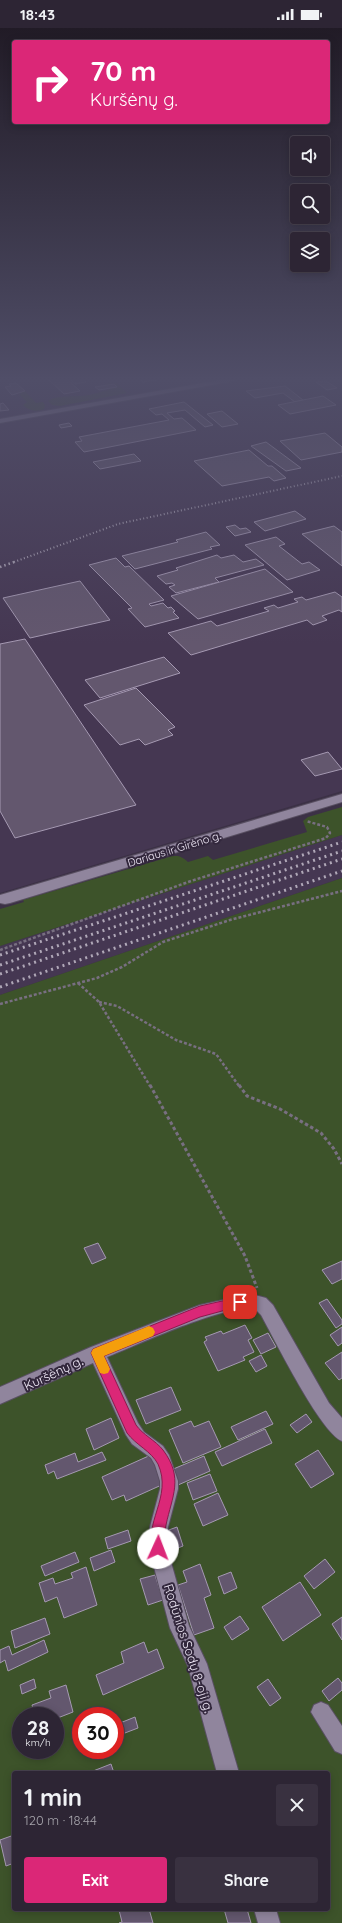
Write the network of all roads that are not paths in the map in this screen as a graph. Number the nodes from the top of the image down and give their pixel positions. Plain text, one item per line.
1 (342, 798) edge
2 (5, 899) dead end
3 (97, 1353) junction
4 (0, 1396) edge
5 (342, 1432) edge
6 (321, 1712) dead end
7 (342, 1744) edge
8 (227, 1771) edge
9 (266, 1911) edge
10 (269, 1923) edge

1 - 2 street, Dariaus ir Girėno g.
3 - 4 street, Kuršėnų g.
3 - 5 street, Kuršėnų g.
3 - 8 street, Rodūnios Sodų 8-oji g.
6 - 7 street
9 - 10 street

